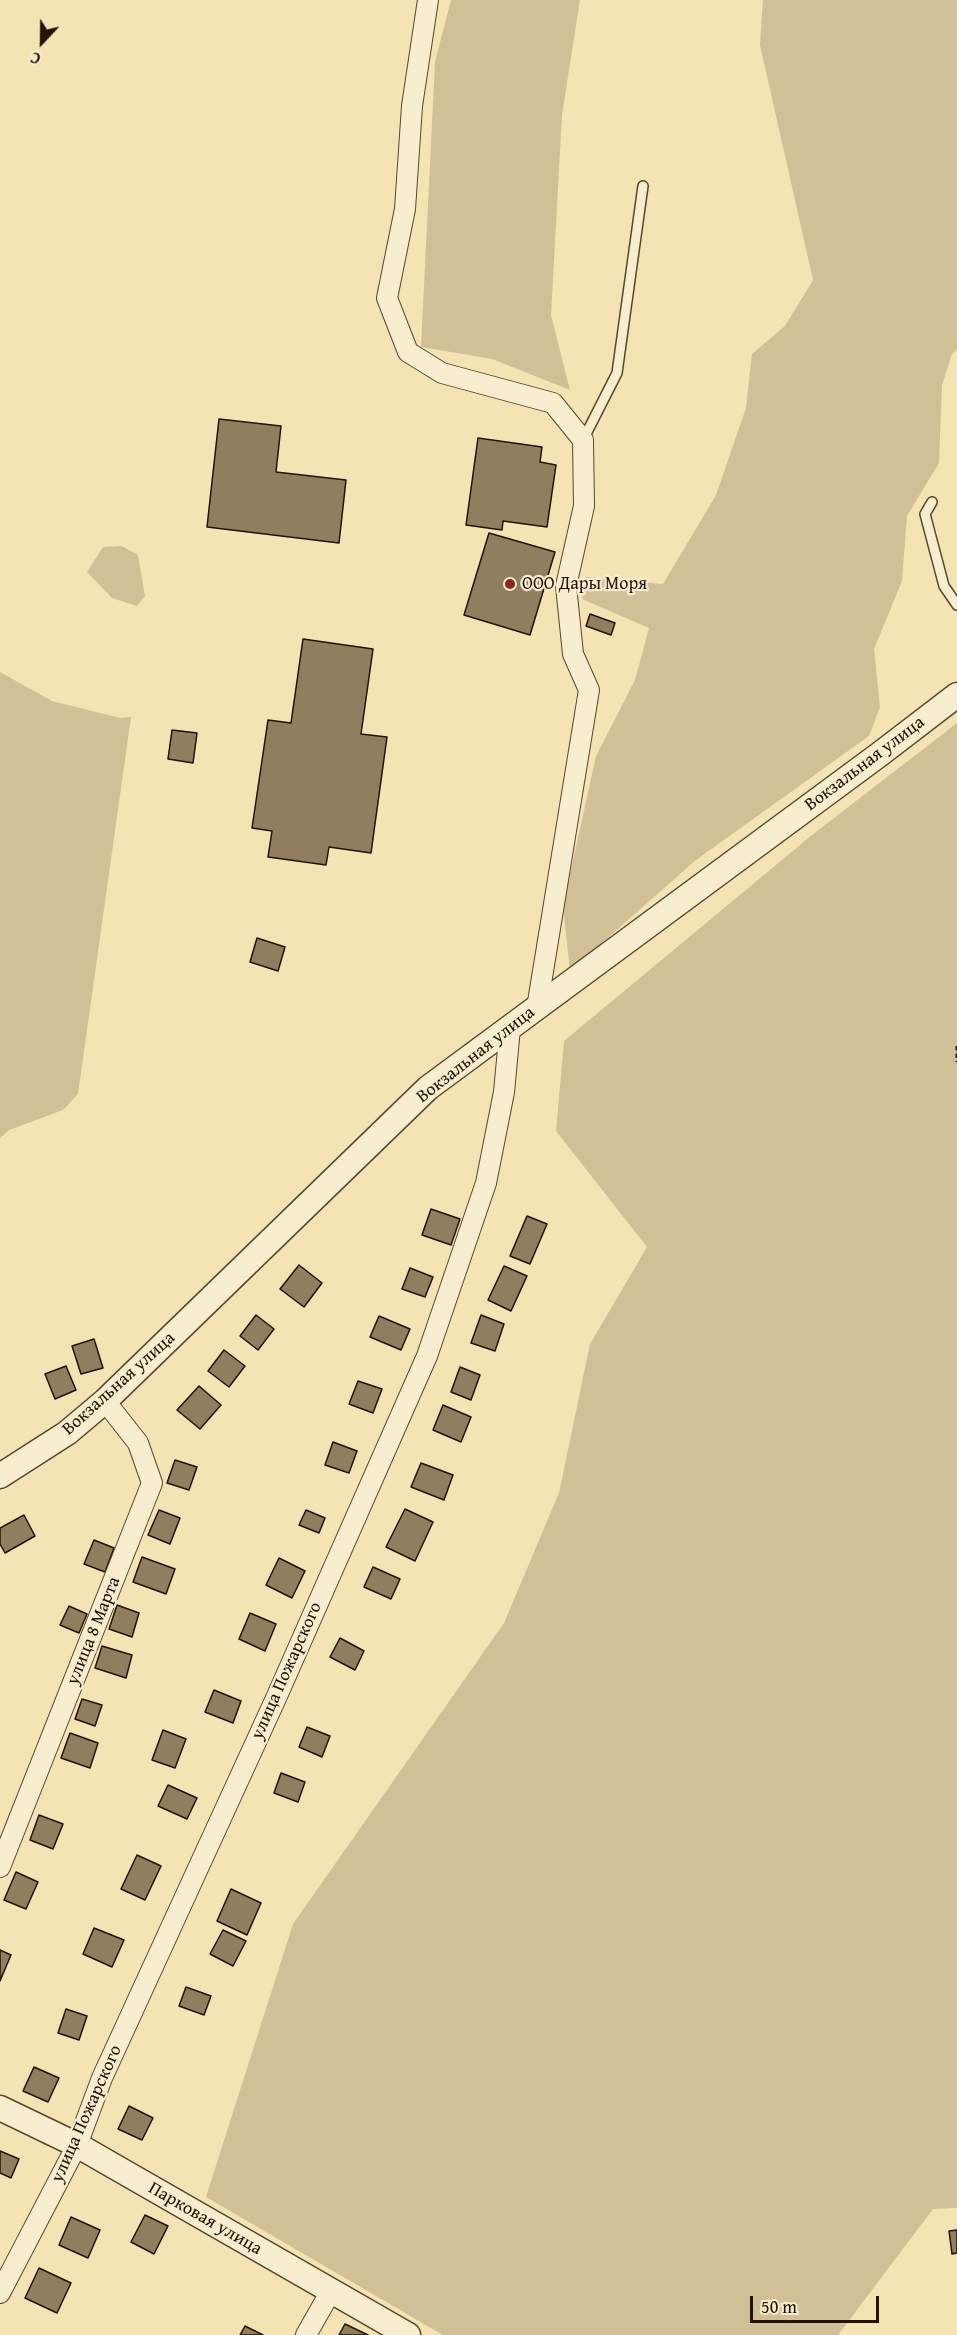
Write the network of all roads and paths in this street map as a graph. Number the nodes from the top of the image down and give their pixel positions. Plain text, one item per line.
1 (428, 0) edge
2 (644, 186) dead end
3 (583, 440) junction
4 (932, 502) dead end
5 (957, 605) edge
6 (957, 695) edge
7 (537, 1008) junction
8 (510, 1028) junction
9 (957, 1046) edge
10 (957, 1062) edge
11 (105, 1401) junction
12 (0, 1476) edge
13 (0, 1868) edge
14 (0, 2108) edge
15 (77, 2145) junction
16 (331, 2291) junction
17 (0, 2293) edge
18 (306, 2335) edge
19 (408, 2335) edge

1 - 3 street
2 - 3 lane
3 - 7 street
4 - 5 lane
6 - 7 street, Вокзальная улица
7 - 8 street, Вокзальная улица
8 - 11 street, Вокзальная улица
8 - 15 street, улица Пожарского
9 - 10 path
11 - 12 street, Вокзальная улица
11 - 13 street, улица 8 Марта
14 - 15 street, Парковая улица
15 - 16 street, Парковая улица
15 - 17 street, улица Пожарского
16 - 18 street
16 - 19 street, Парковая улица

